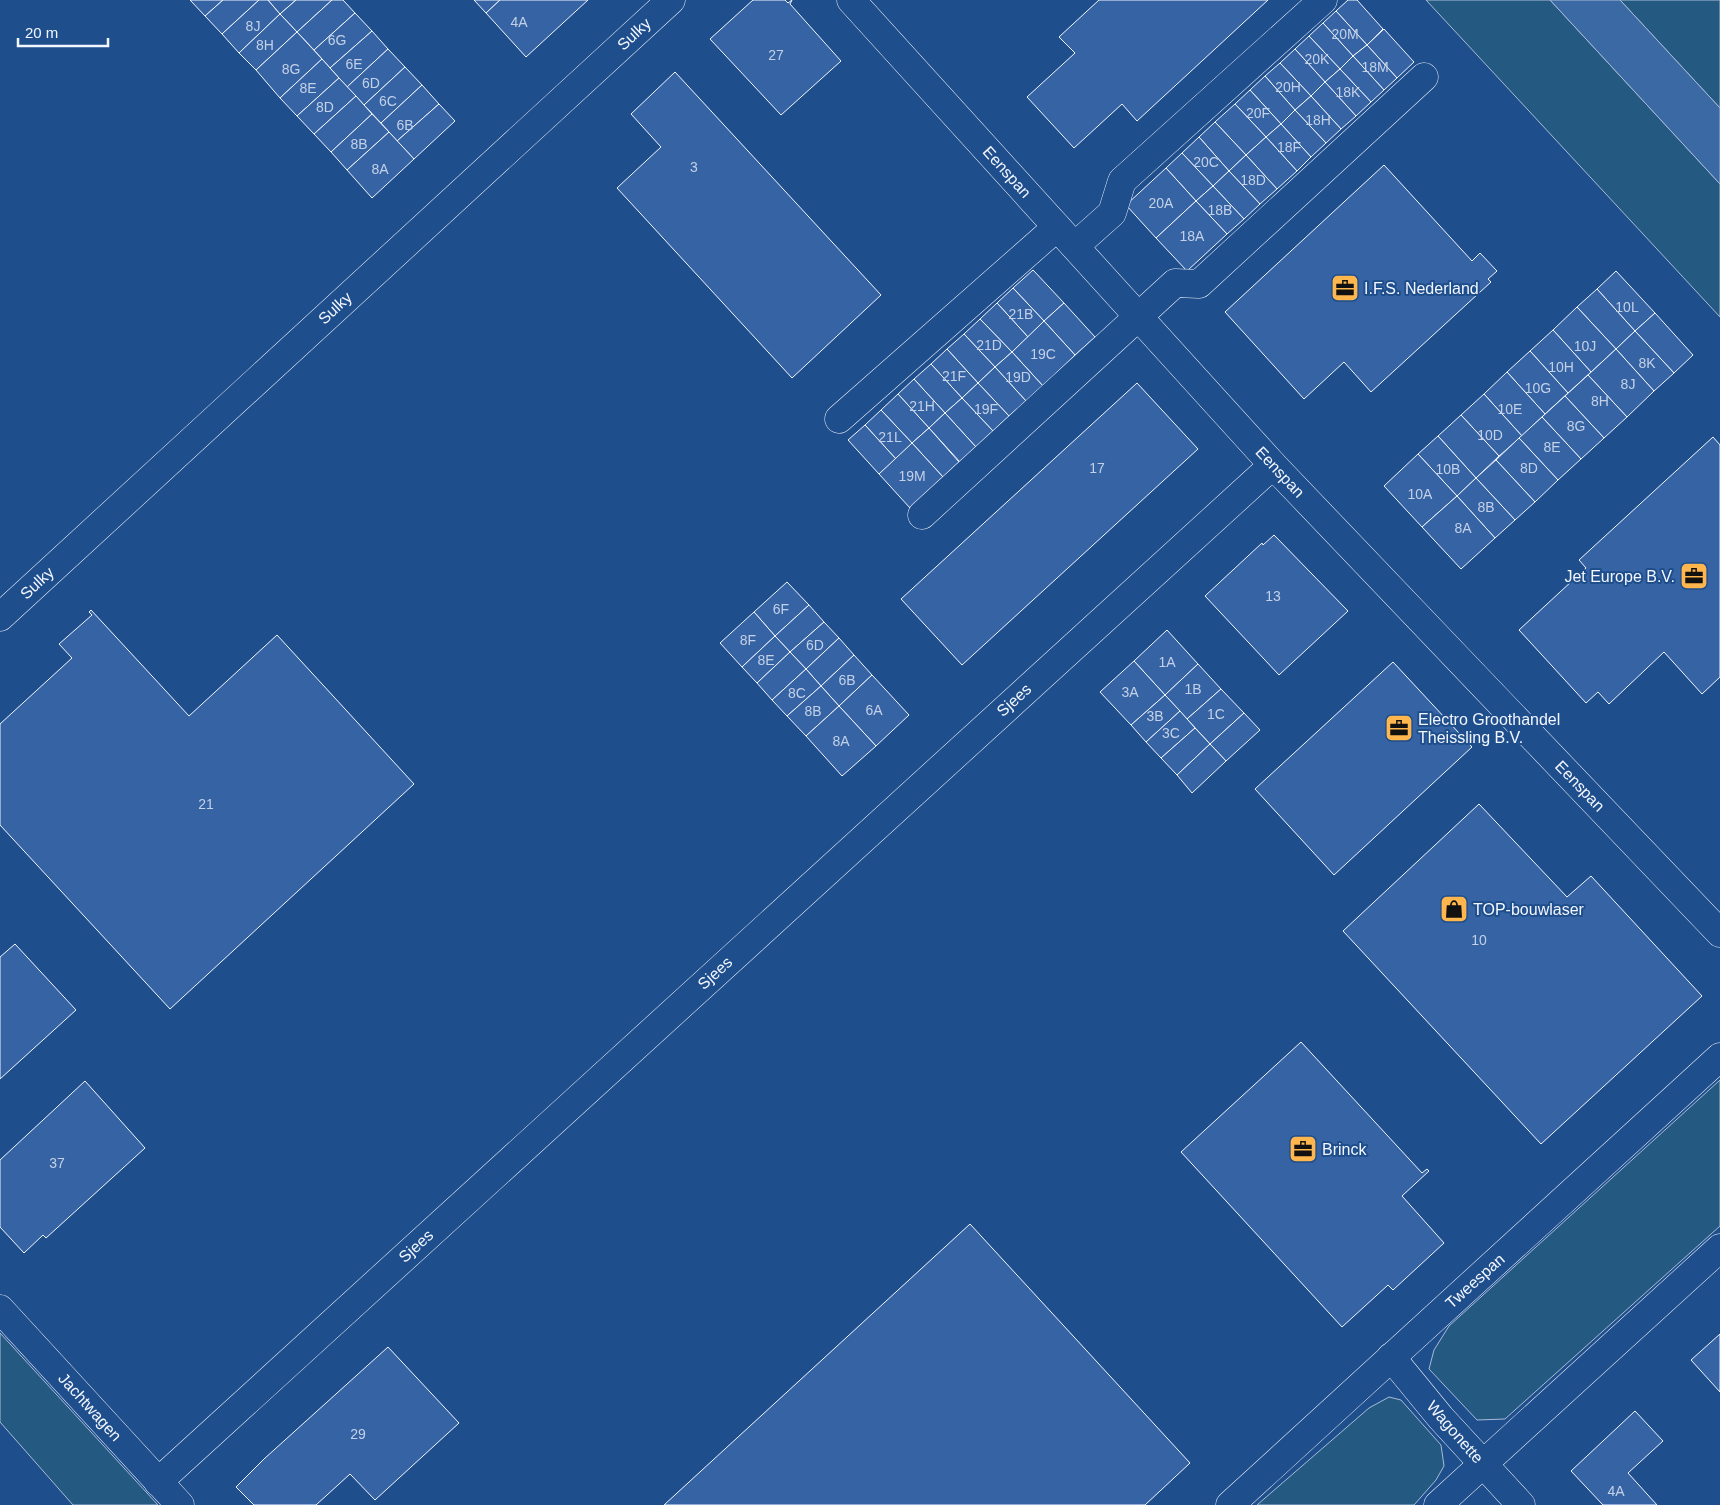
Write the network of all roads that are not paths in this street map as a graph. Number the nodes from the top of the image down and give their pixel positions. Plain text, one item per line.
1 (671, 0) edge
2 (851, 0) edge
3 (1323, 0) edge
4 (1424, 77) dead end
5 (1066, 237) junction
6 (1139, 317) junction
7 (840, 419) dead end
8 (1272, 464) junction
9 (922, 515) dead end
10 (0, 617) edge
11 (1720, 932) edge
12 (1720, 1057) edge
13 (1720, 1248) edge
14 (0, 1309) edge
15 (1391, 1357) junction
16 (1482, 1464) junction
17 (158, 1482) junction
18 (180, 1505) edge
19 (1230, 1505) edge
20 (1438, 1505) edge
21 (1521, 1505) edge

1 - 10 street, Sulky
2 - 5 street, Eenspan
3 - 5 street
4 - 6 street
5 - 6 street, Eenspan
5 - 7 street
6 - 8 street, Eenspan
6 - 9 street
8 - 11 street, Eenspan
8 - 17 street, Sjees
12 - 15 street, Tweespan
13 - 16 street
14 - 17 street, Jachtwagen
15 - 16 street, Wagonette
15 - 19 street, Tweespan
16 - 20 street
16 - 21 street, Wagonette
17 - 18 street, Jachtwagen

